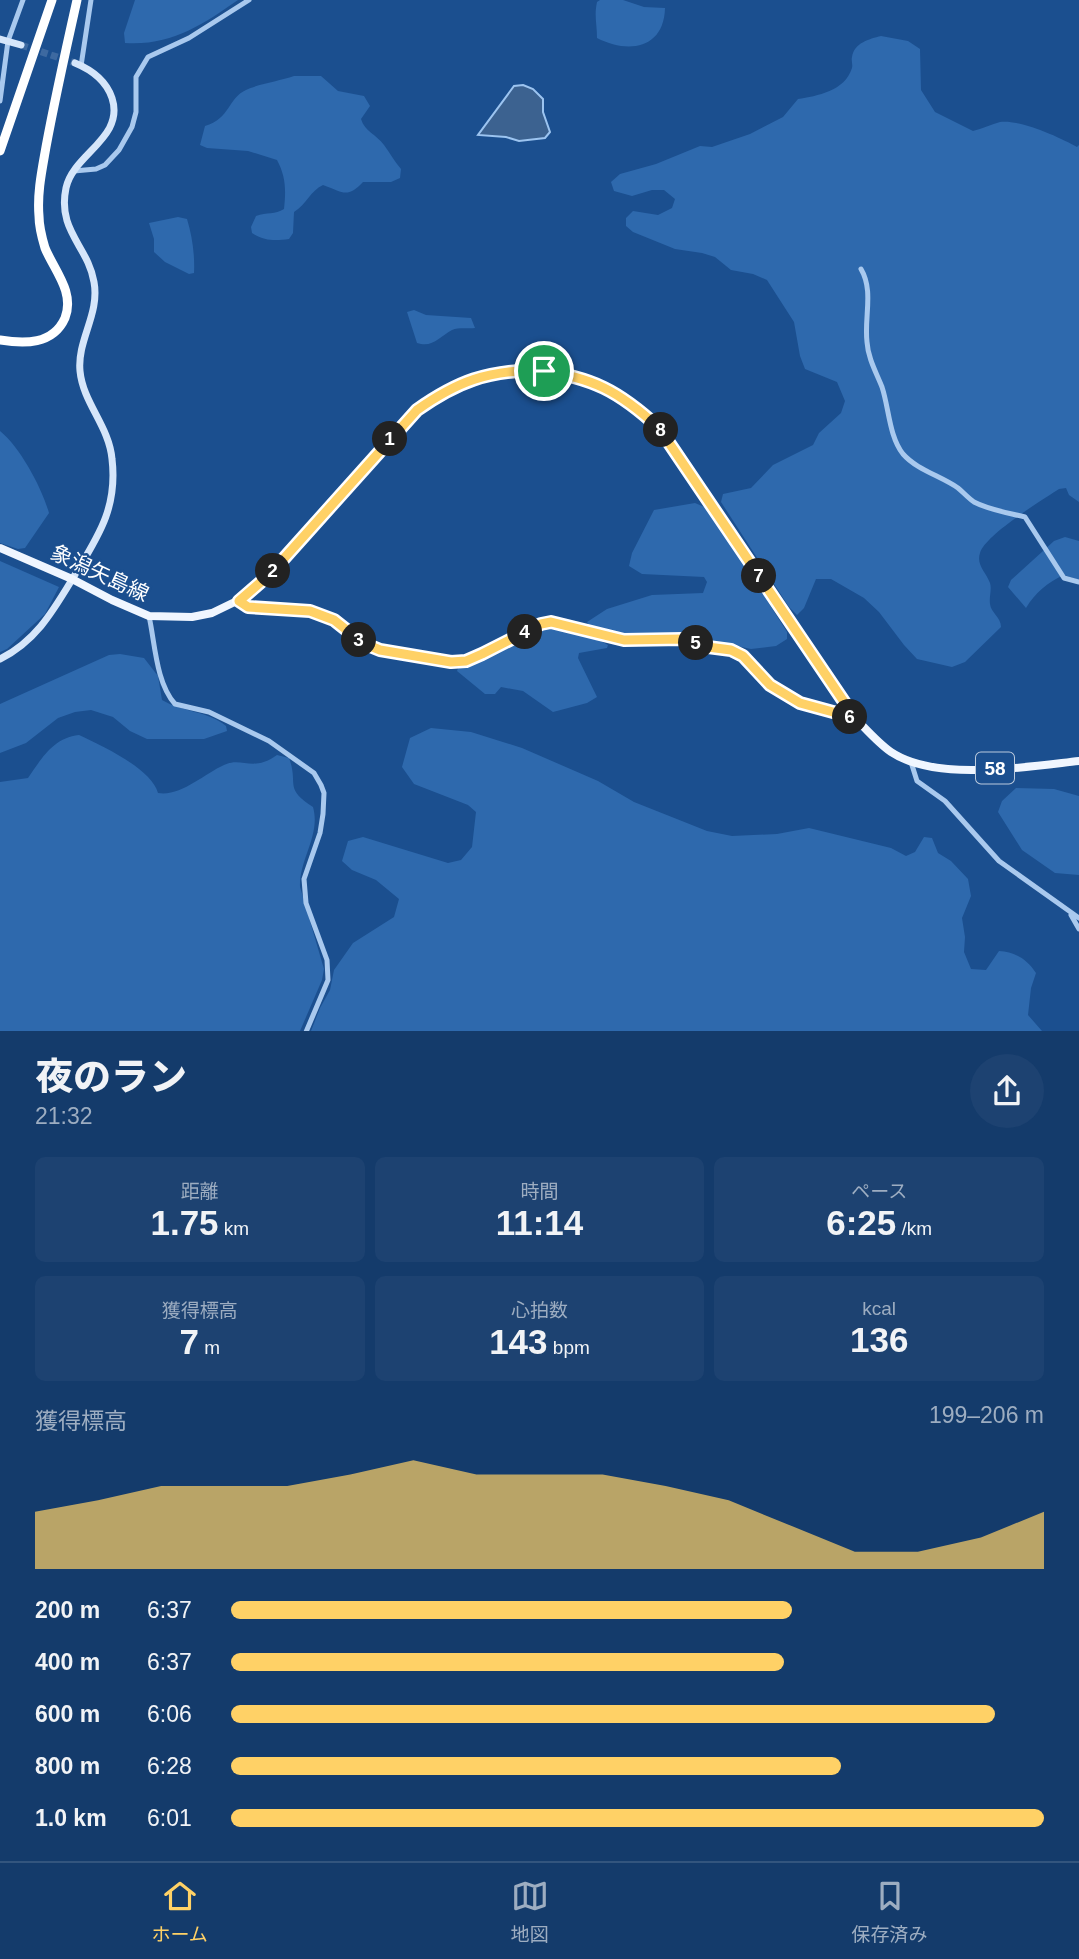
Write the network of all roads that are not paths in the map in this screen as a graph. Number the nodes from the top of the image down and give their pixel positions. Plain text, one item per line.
1 (23, 0) edge
2 (52, 0) edge
3 (77, 0) edge
4 (91, 0) edge
5 (249, 0) edge
6 (4, 40) edge
7 (21, 45) tunnel mouth
8 (78, 64) joint
9 (0, 101) edge
10 (0, 151) edge
11 (74, 171) junction
12 (860, 269) dead end
13 (0, 340) edge
14 (0, 548) edge
15 (72, 579) junction
16 (1079, 582) edge
17 (239, 601) junction
18 (149, 616) junction
19 (0, 659) edge
20 (855, 718) junction
21 (1079, 761) edge
22 (911, 762) junction
23 (1069, 912) junction
24 (1079, 918) edge
25 (1079, 929) edge
26 (306, 1031) edge

1 - 6 street
2 - 10 highway
3 - 13 highway
4 - 8 street
5 - 11 street
6 - 7 street
6 - 9 street
8 - 11 street
11 - 15 street
12 - 16 street
14 - 15 main road, 象潟矢島線 / 58
15 - 18 main road, 象潟矢島線 / 58
15 - 19 street
17 - 18 main road, 象潟矢島線 / 58
17 - 20 street
17 - 20 main road, 象潟矢島線 / 58
18 - 26 street
20 - 22 main road, 象潟矢島線 / 58
21 - 22 main road, 象潟矢島線 / 58
22 - 23 street
23 - 24 street
23 - 25 street

